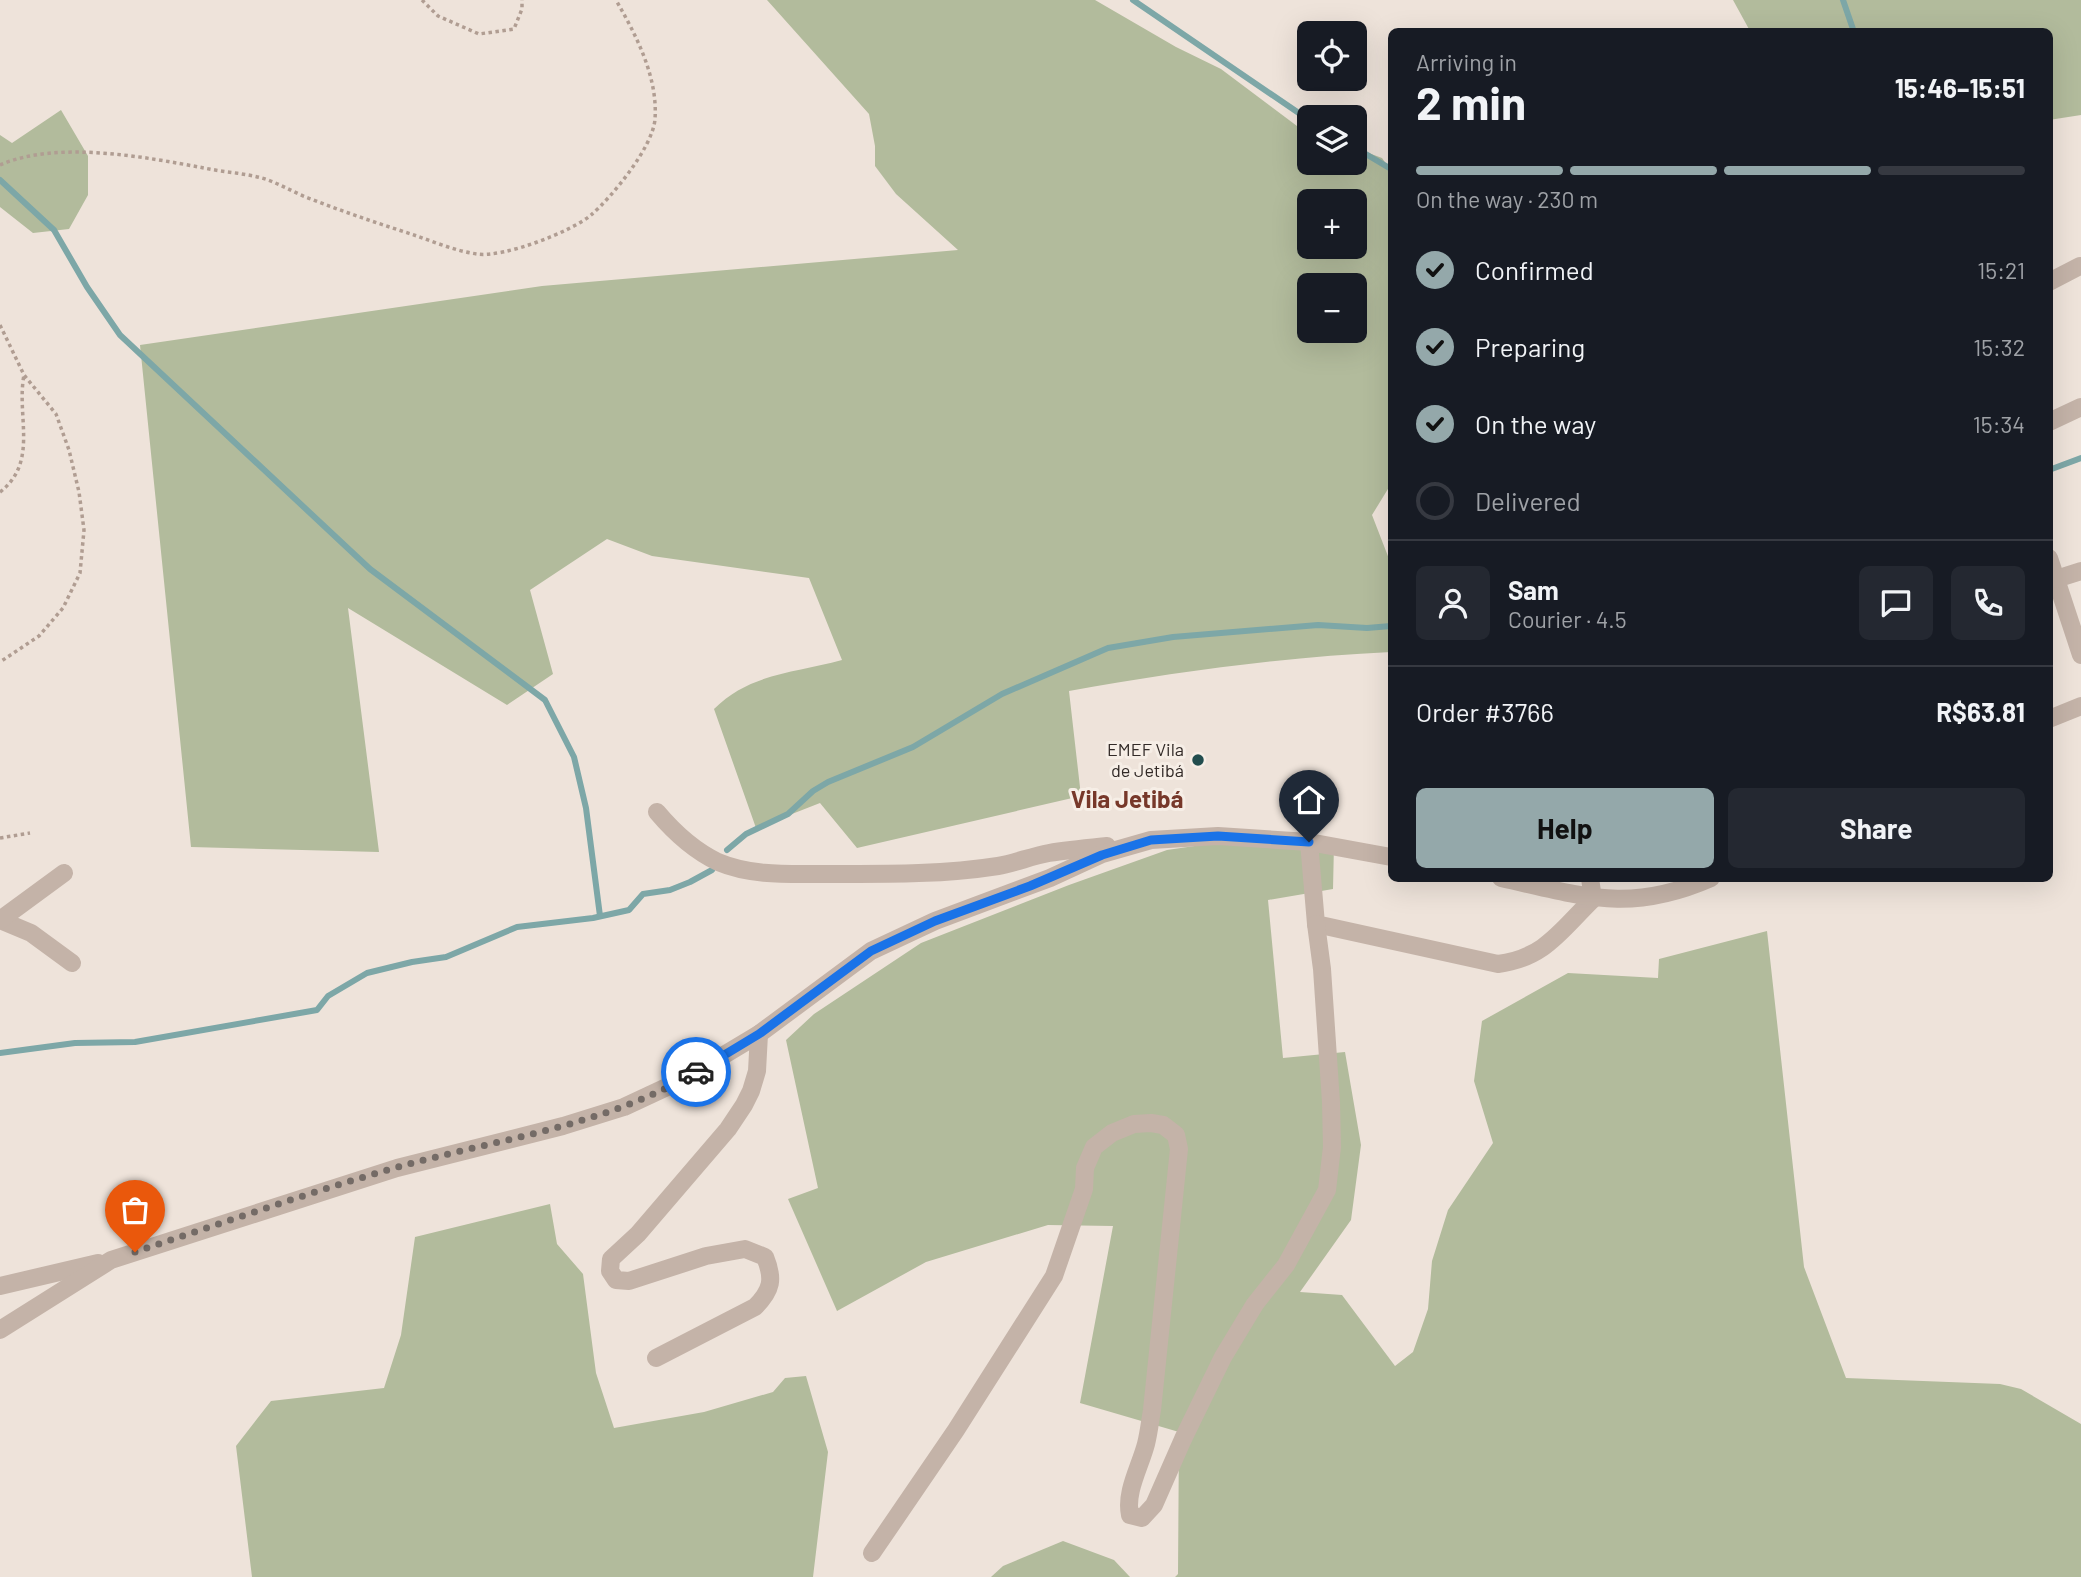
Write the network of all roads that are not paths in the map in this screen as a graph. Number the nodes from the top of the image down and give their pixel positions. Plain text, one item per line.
1 (2080, 267) edge
2 (2053, 280) edge
3 (2081, 407) edge
4 (2053, 420) edge
5 (2053, 570) edge
6 (2081, 571) edge
7 (2056, 579) junction
8 (2081, 655) edge
9 (2081, 706) edge
10 (2053, 717) edge
11 (657, 812) dead end
12 (1151, 840) junction
13 (1309, 842) junction
14 (1388, 856) edge
15 (64, 873) dead end
16 (1519, 882) edge
17 (1591, 882) edge
18 (1700, 882) edge
19 (1593, 899) junction
20 (0, 920) edge
21 (1315, 924) junction
22 (72, 963) dead end
23 (759, 1034) junction
24 (111, 1260) junction
25 (0, 1286) edge
26 (0, 1330) edge
27 (656, 1358) dead end
28 (873, 1553) dead end

1 - 2 street
3 - 4 street
5 - 7 street
6 - 7 street
7 - 8 street
9 - 10 street
11 - 12 street
12 - 13 street
12 - 23 street
13 - 14 street
13 - 21 street
15 - 20 street
16 - 19 street
17 - 19 street
18 - 19 street
19 - 21 street
20 - 22 street
21 - 28 street
23 - 24 street
23 - 27 street
24 - 25 street
24 - 26 street

